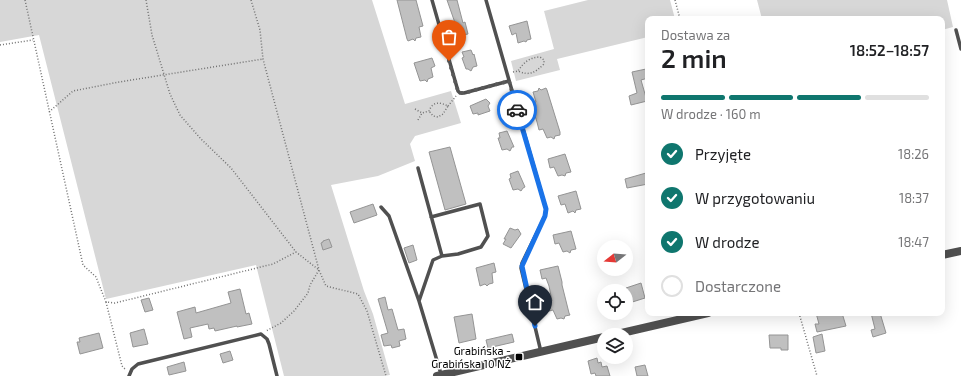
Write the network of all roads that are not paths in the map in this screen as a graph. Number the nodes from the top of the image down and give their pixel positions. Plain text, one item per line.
1 (432, 0) edge
2 (486, 0) edge
3 (956, 30) dead end
4 (961, 49) edge
5 (509, 81) junction
6 (418, 168) dead end
7 (381, 207) dead end
8 (432, 217) junction
9 (961, 251) edge
10 (945, 254) edge
11 (442, 256) junction
12 (419, 301) junction
13 (695, 316) edge
14 (633, 330) edge
15 (597, 339) edge
16 (541, 352) junction
17 (129, 375) edge
18 (277, 376) edge
19 (439, 376) edge

1 - 5 lane
2 - 5 lane
3 - 4 lane
5 - 16 lane
6 - 8 lane
7 - 12 lane
8 - 11 lane
8 - 11 lane
9 - 10 street
11 - 12 lane
12 - 19 lane
13 - 14 street
15 - 16 street
16 - 19 street
17 - 18 lane

